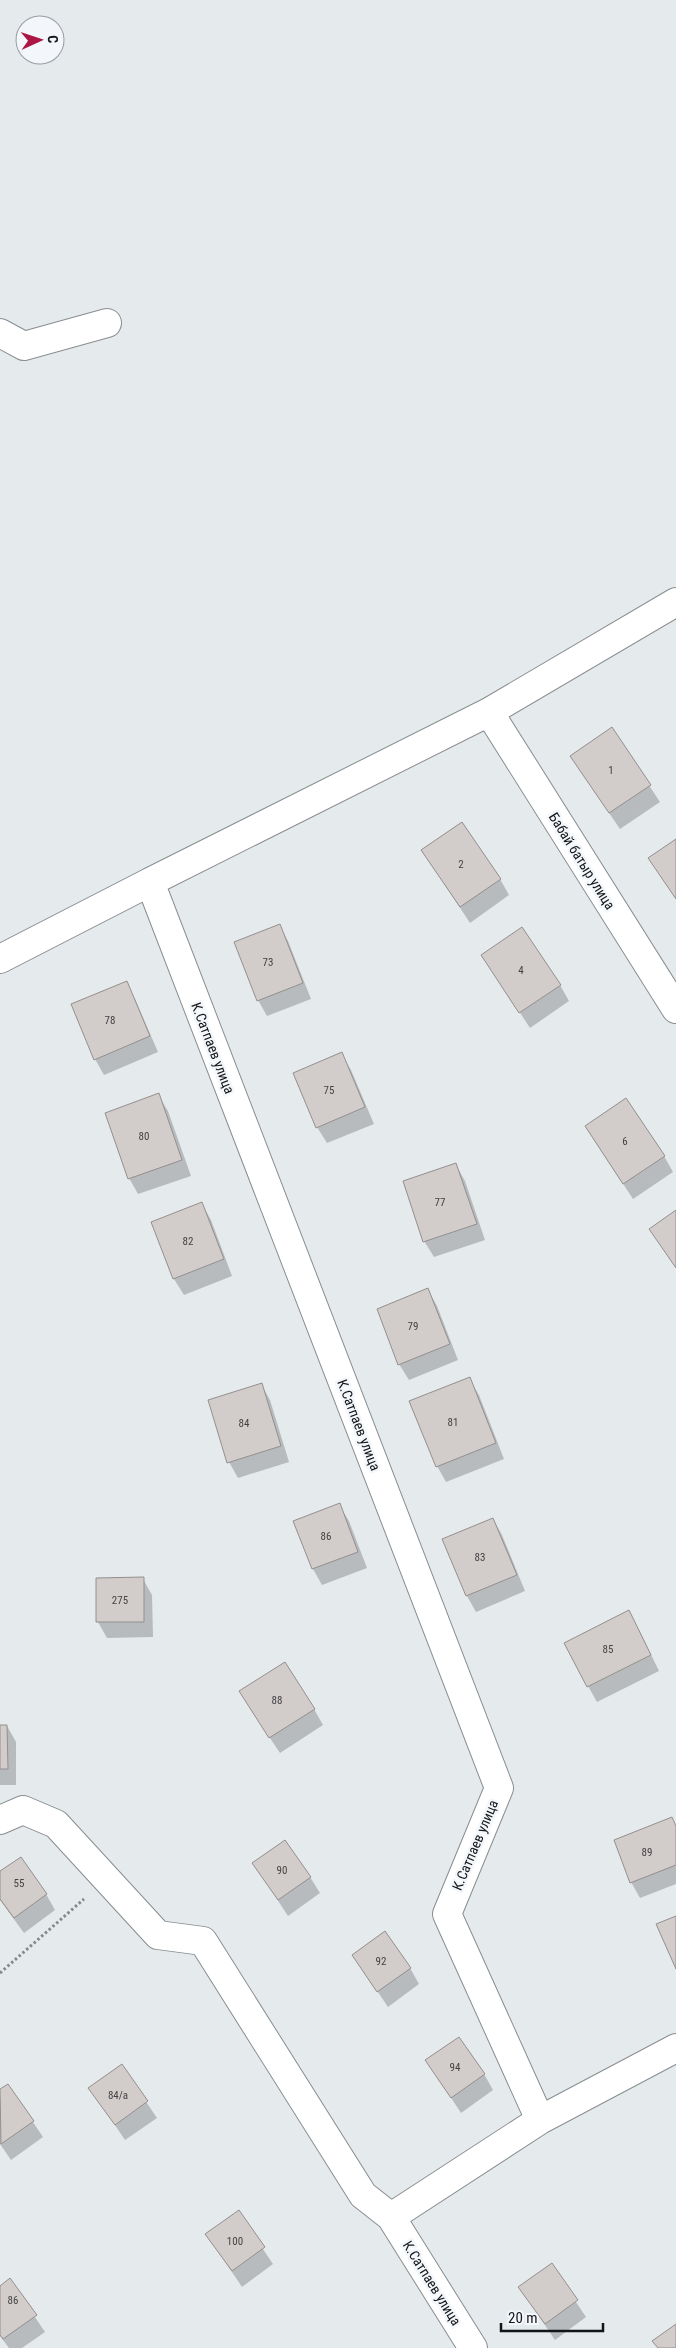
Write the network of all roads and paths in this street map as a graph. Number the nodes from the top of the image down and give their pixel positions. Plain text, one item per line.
1 (107, 323) dead end
2 (0, 333) edge
3 (676, 602) edge
4 (489, 712) junction
5 (150, 882) junction
6 (0, 959) edge
7 (676, 1009) edge
8 (0, 1820) edge
9 (107, 1879) junction
10 (0, 1973) edge
11 (676, 2048) edge
12 (540, 2120) junction
13 (391, 2217) junction
14 (473, 2348) edge

1 - 2 street
3 - 4 street
4 - 5 street
4 - 7 street, Бабай батыр улица
5 - 6 street
5 - 12 street, К.Сатпаев улица
8 - 9 street, К.Сатпаев улица
9 - 10 path
9 - 13 street, К.Сатпаев улица
11 - 12 street
12 - 13 street
13 - 14 street, К.Сатпаев улица

